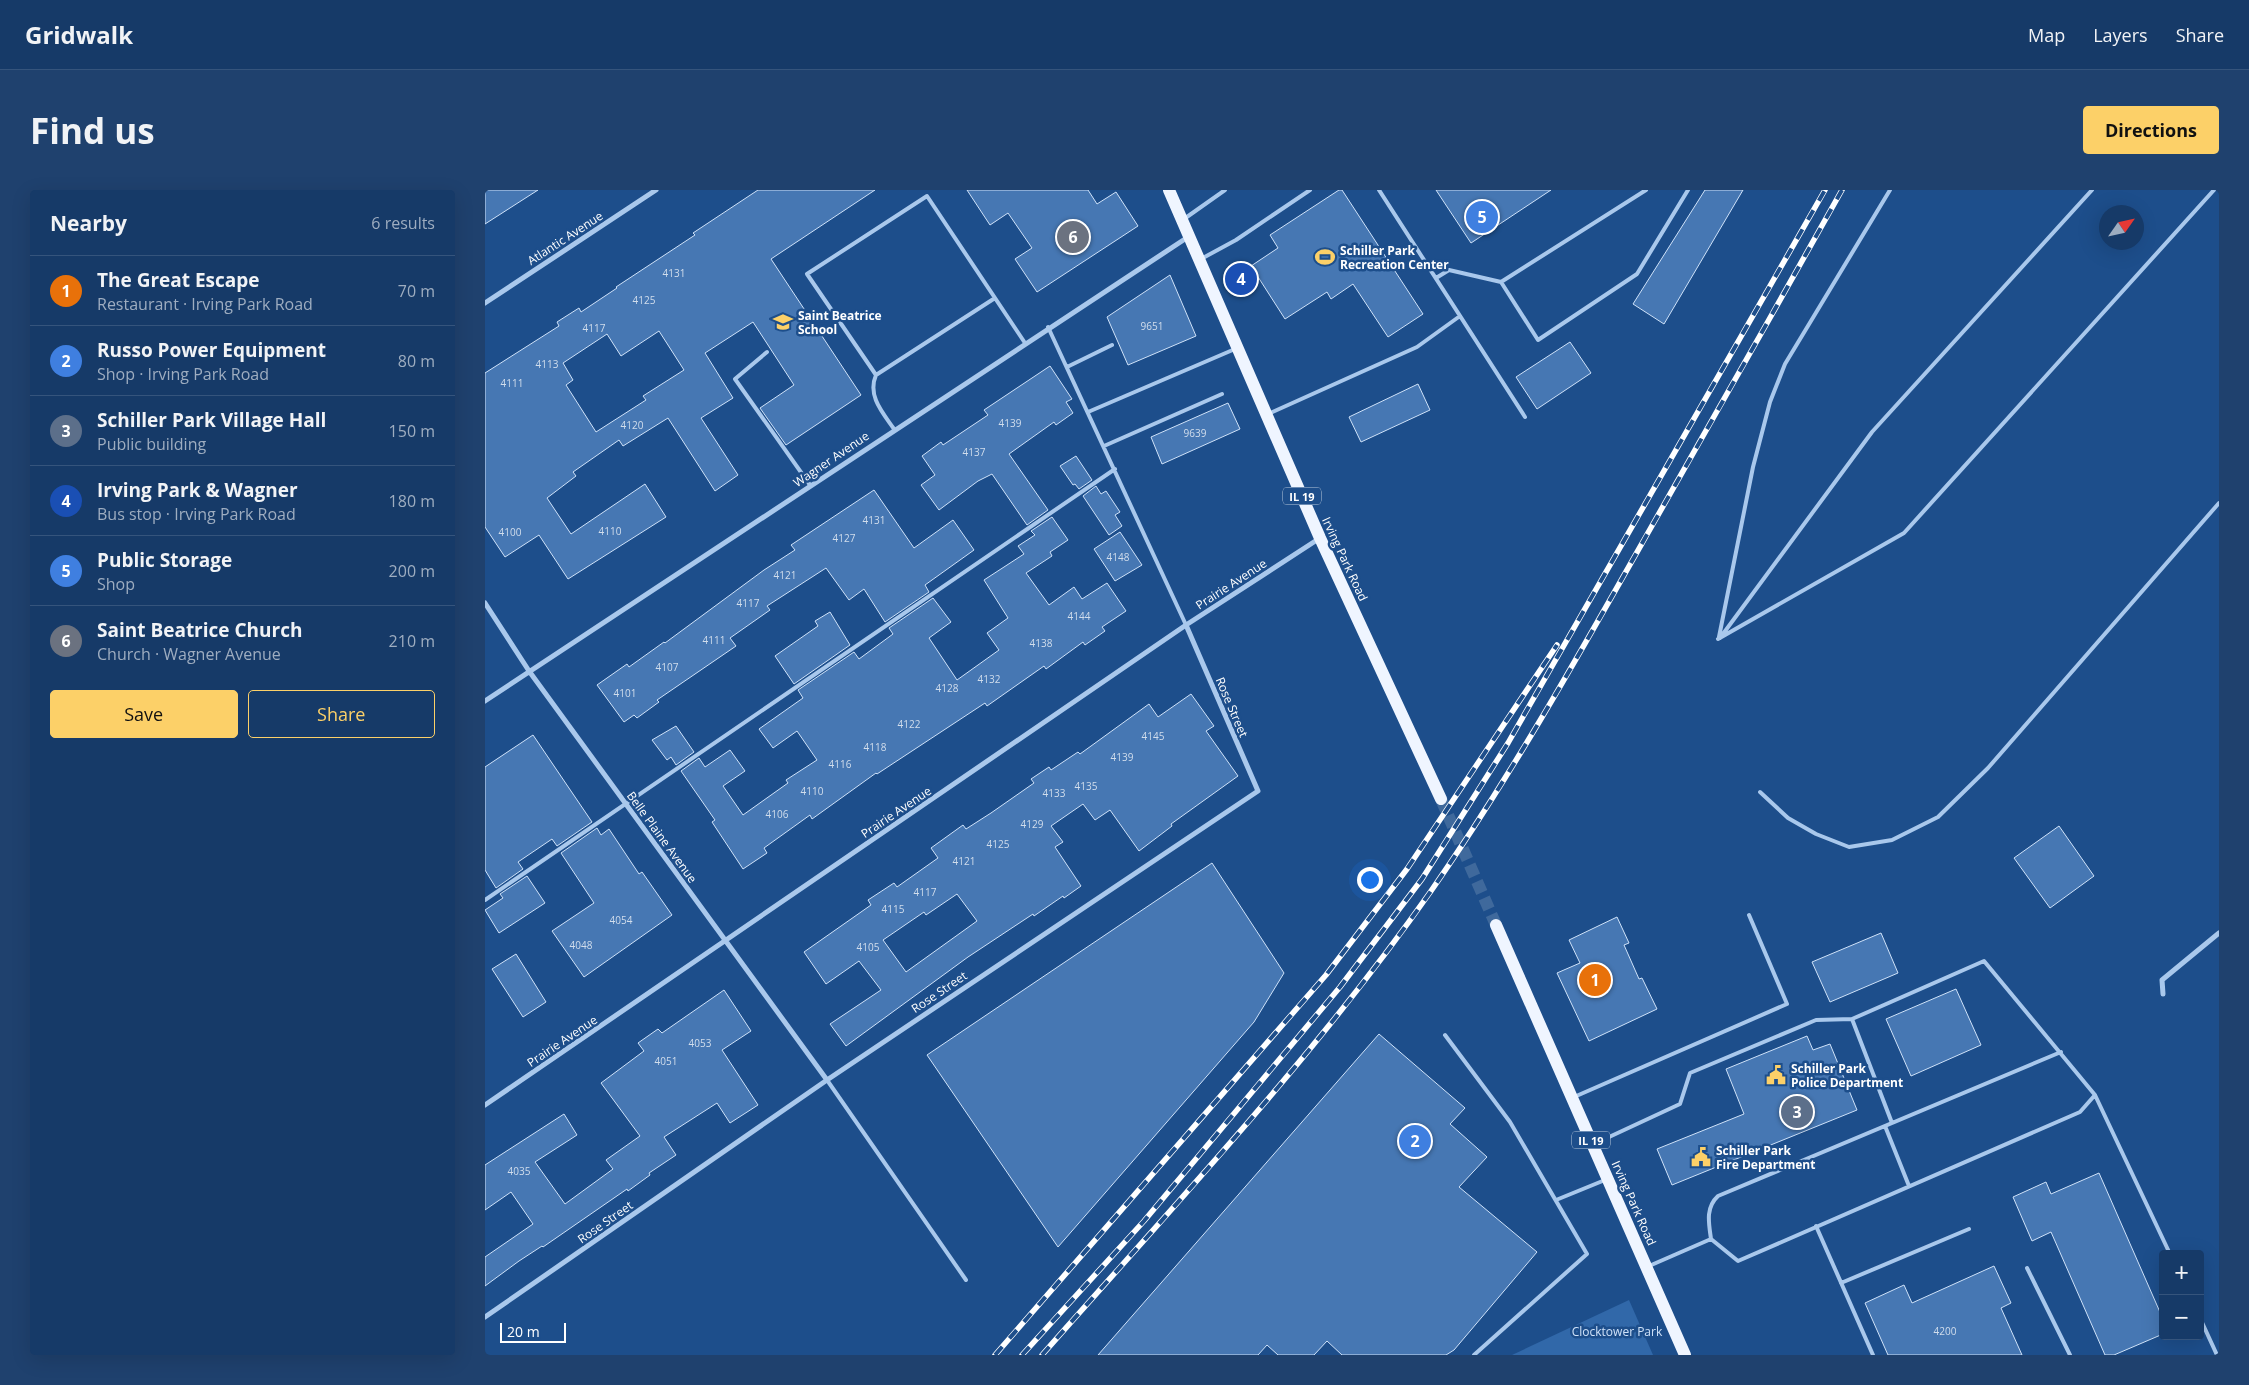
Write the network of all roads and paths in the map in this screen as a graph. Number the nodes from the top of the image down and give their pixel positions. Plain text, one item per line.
1 (656, 190) edge
2 (1169, 190) edge
3 (1225, 190) edge
4 (1310, 190) edge
5 (1379, 190) edge
6 (1646, 190) edge
7 (1688, 190) edge
8 (1890, 190) edge
9 (2092, 190) edge
10 (2214, 190) edge
11 (1182, 221) junction
12 (1189, 236) junction
13 (1199, 260) junction
14 (1436, 278) junction
15 (1501, 282) junction
16 (995, 298) junction
17 (485, 303) edge
18 (1460, 316) junction
19 (1048, 327) junction
20 (1025, 343) junction
21 (1112, 345) dead end
22 (1237, 348) junction
23 (767, 352) dead end
24 (1067, 367) junction
25 (876, 376) junction
26 (1222, 394) dead end
27 (1088, 412) junction
28 (1266, 415) junction
29 (1525, 417) dead end
30 (893, 429) junction
31 (1104, 446) junction
32 (1115, 469) junction
33 (809, 485) junction
34 (2219, 504) edge
35 (1320, 538) junction
36 (485, 603) edge
37 (1186, 625) junction
38 (1718, 640) junction
39 (529, 671) junction
40 (485, 701) edge
41 (1760, 792) dead end
42 (1441, 800) tunnel mouth
43 (626, 805) junction
44 (485, 900) edge
45 (1749, 915) dead end
46 (1496, 925) tunnel mouth
47 (2219, 933) edge
48 (726, 941) junction
49 (2163, 994) dead end
50 (1852, 1019) junction
51 (1445, 1035) dead end
52 (2061, 1052) junction
53 (827, 1080) junction
54 (2095, 1095) junction
55 (1572, 1098) junction
56 (485, 1105) edge
57 (1892, 1123) junction
58 (1885, 1126) junction
59 (1593, 1145) junction
60 (1608, 1179) junction
61 (1909, 1186) junction
62 (1556, 1200) junction
63 (1816, 1226) junction
64 (1969, 1229) dead end
65 (1711, 1239) junction
66 (2168, 1250) edge
67 (1647, 1267) junction
68 (2027, 1268) dead end
69 (966, 1280) dead end
70 (1841, 1283) junction
71 (485, 1317) edge
72 (2204, 1327) edge
73 (1474, 1355) edge
74 (1685, 1355) edge
75 (1873, 1355) edge
76 (2070, 1355) edge
77 (2217, 1355) edge

1 - 17 street, Atlantic Avenue
2 - 11 main road, Irving Park Road / IL 19
3 - 11 lane
4 - 13 lane
5 - 14 lane
6 - 15 lane
7 - 15 lane
8 - 38 lane
9 - 38 lane
10 - 38 lane
11 - 12 main road, Irving Park Road / IL 19
12 - 13 main road, Irving Park Road / IL 19
12 - 19 street, Wagner Avenue
13 - 22 main road, Irving Park Road / IL 19
14 - 15 lane
14 - 18 lane
16 - 20 lane
16 - 25 lane
16 - 25 lane
18 - 28 lane
18 - 29 lane
19 - 20 street, Wagner Avenue
19 - 24 lane
20 - 30 street, Wagner Avenue
21 - 24 lane
22 - 27 lane
22 - 28 main road, Irving Park Road / IL 19
23 - 33 lane
24 - 27 lane
25 - 30 lane
26 - 31 lane
27 - 31 lane
28 - 35 main road, Irving Park Road / IL 19
30 - 33 street, Wagner Avenue
31 - 32 lane
32 - 37 lane
32 - 43 lane
33 - 39 street, Wagner Avenue
34 - 41 lane
35 - 37 street, Prairie Avenue
35 - 42 main road, Irving Park Road / IL 19
36 - 39 street, Belle Plaine Avenue
37 - 48 street, Prairie Avenue
37 - 53 street, Rose Street
39 - 40 street, Wagner Avenue
39 - 43 street, Belle Plaine Avenue
43 - 44 lane
43 - 48 street, Belle Plaine Avenue
45 - 55 lane
46 - 55 main road, Irving Park Road / IL 19
47 - 49 street
48 - 53 street, Belle Plaine Avenue
48 - 56 street, Prairie Avenue
50 - 52 lane
50 - 57 lane
50 - 59 lane
51 - 62 lane
52 - 54 lane
52 - 57 lane
53 - 69 lane
53 - 71 street, Rose Street
54 - 61 lane
54 - 66 lane
55 - 59 main road, Irving Park Road / IL 19
57 - 58 lane
58 - 61 lane
58 - 65 lane
59 - 60 main road, Irving Park Road / IL 19
60 - 62 lane
60 - 67 main road, Irving Park Road / IL 19
61 - 63 lane
62 - 73 lane
63 - 65 lane
63 - 70 lane
64 - 70 lane
65 - 67 lane
67 - 74 main road, Irving Park Road / IL 19
68 - 76 lane
70 - 75 lane
72 - 77 lane

